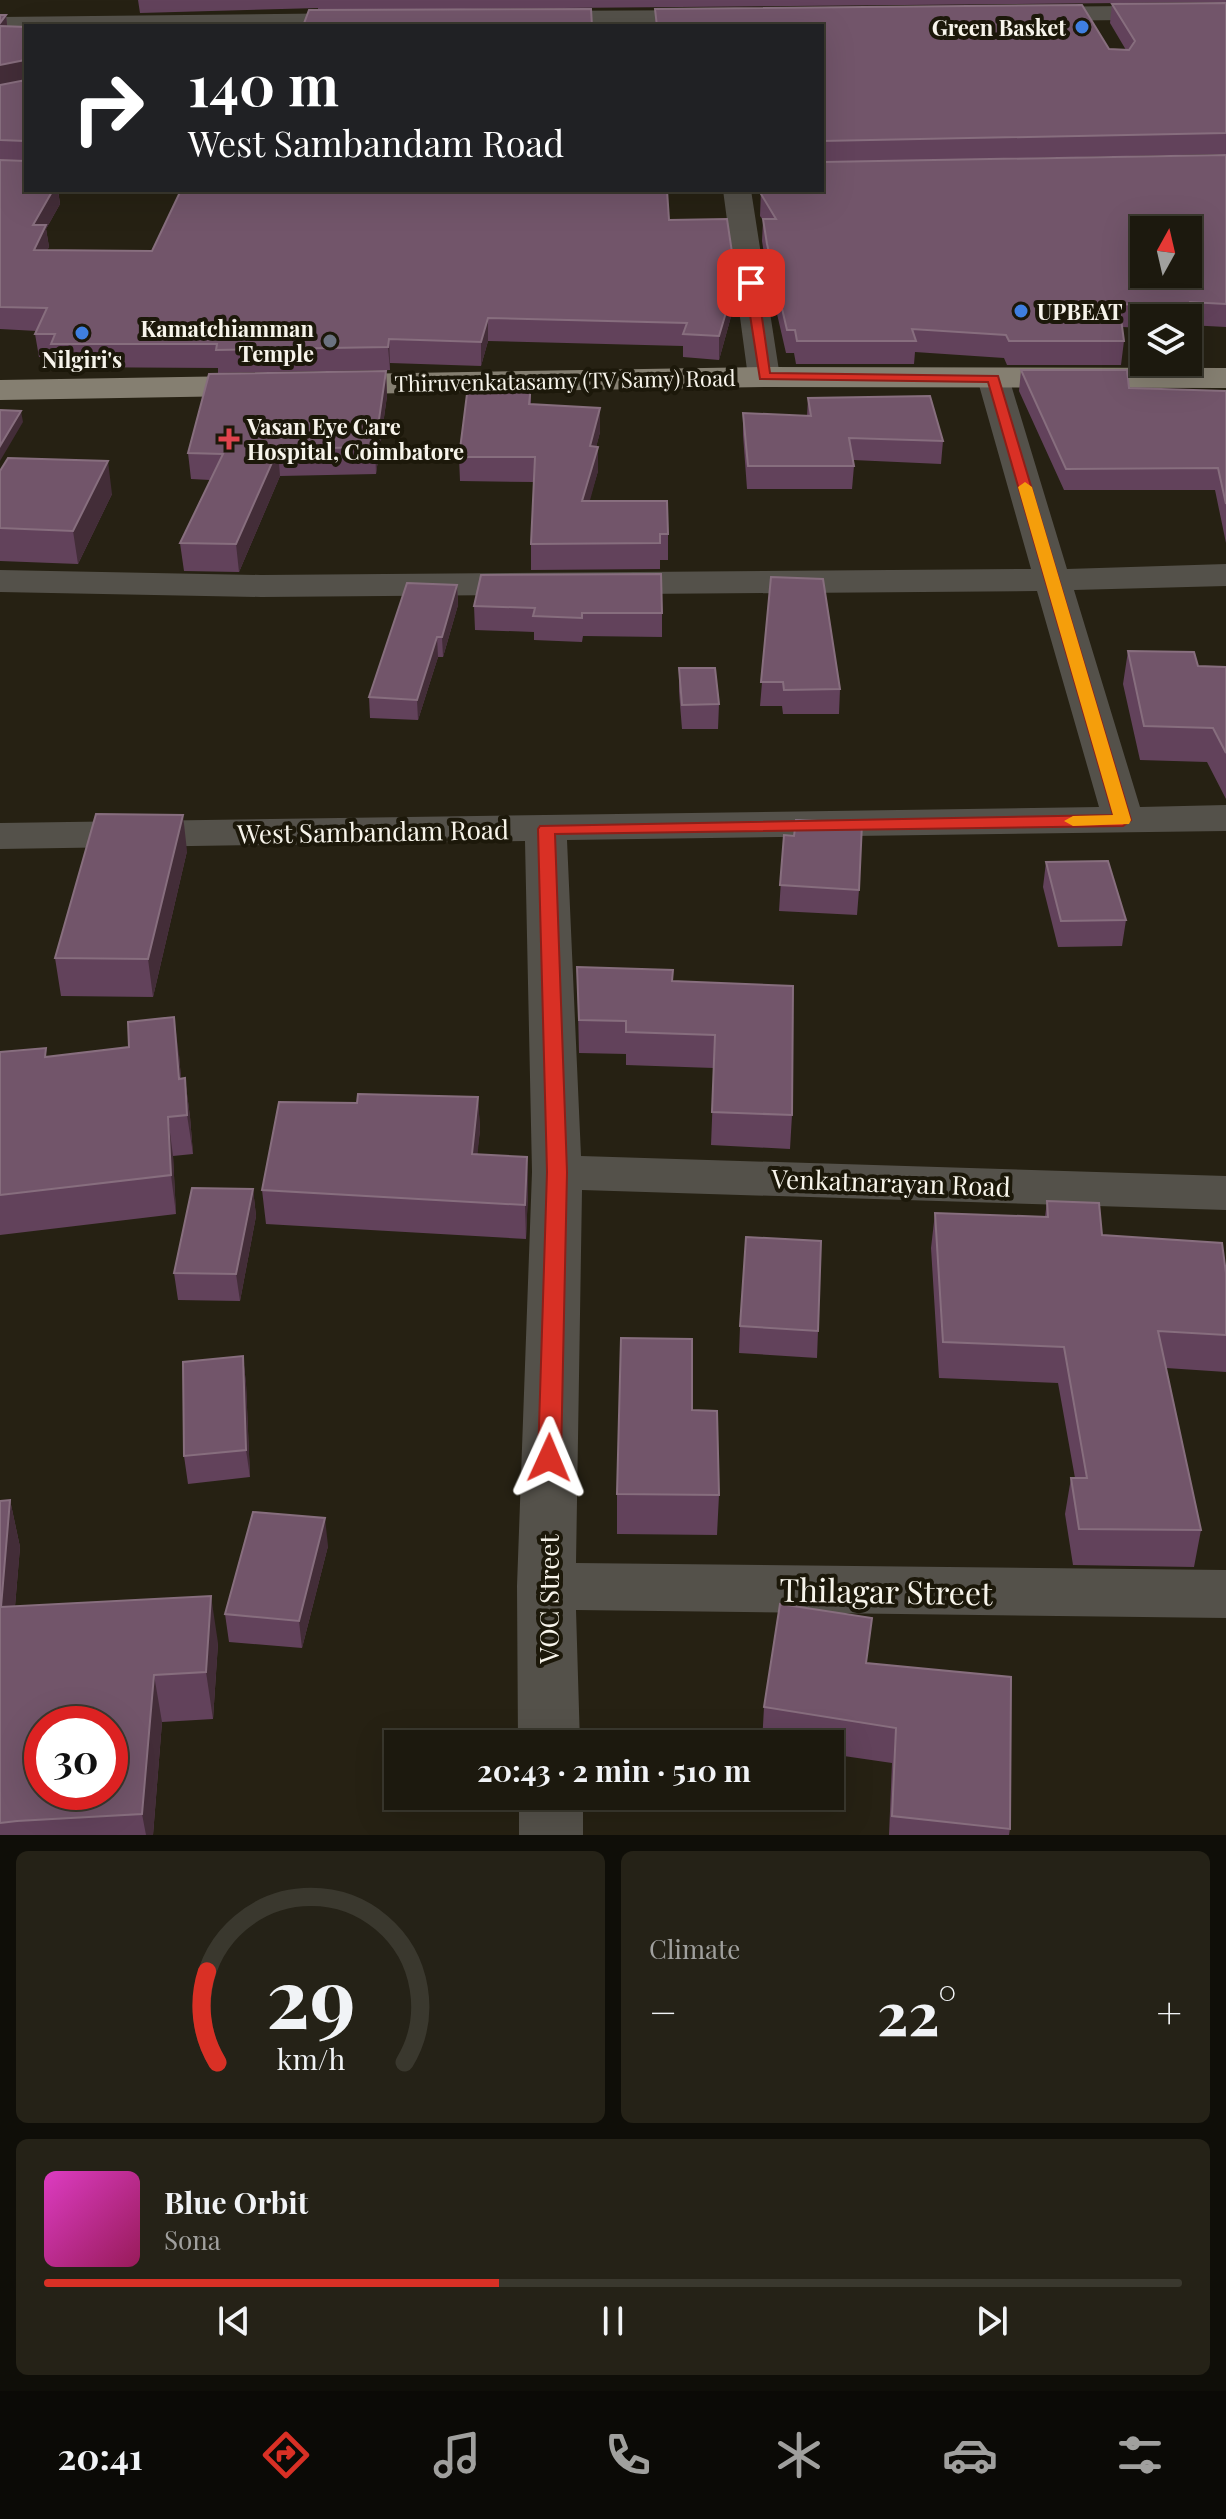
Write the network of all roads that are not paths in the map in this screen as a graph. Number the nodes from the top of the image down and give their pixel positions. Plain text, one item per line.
1 (551, 9) edge
2 (107, 12) edge
3 (1226, 12) edge
4 (1089, 13) junction
5 (703, 14) edge
6 (1012, 14) edge
7 (733, 16) edge
8 (502, 19) edge
9 (391, 20) edge
10 (0, 24) edge
11 (1104, 38) edge
12 (737, 192) edge
13 (764, 377) junction
14 (993, 378) junction
15 (1226, 378) edge
16 (0, 390) edge
17 (1226, 575) edge
18 (1053, 580) junction
19 (0, 581) edge
20 (1226, 818) edge
21 (1123, 820) junction
22 (546, 829) junction
23 (0, 836) edge
24 (557, 1172) junction
25 (1226, 1193) edge
26 (546, 1586) junction
27 (1226, 1594) edge
28 (549, 1730) edge
29 (551, 1810) edge
30 (551, 1835) edge

1 - 5 street
1 - 8 street
2 - 9 street
2 - 10 street
3 - 4 street
4 - 6 street
4 - 11 street
5 - 7 street
12 - 13 street
13 - 14 main road, Thiruvenkatasamy (TV Samy) Road
13 - 16 main road, Thiruvenkatasamy (TV Samy) Road
14 - 15 main road, Thiruvenkatasamy (TV Samy) Road
14 - 18 street
17 - 18 street
18 - 19 street
18 - 21 street
20 - 21 street, West Sambandam Road
21 - 22 street, West Sambandam Road
22 - 23 street, West Sambandam Road
22 - 24 street, VOC Street
24 - 25 street, Venkatnarayan Road
24 - 26 street, VOC Street
26 - 27 street, Thilagar Street
26 - 28 street, VOC Street
29 - 30 street

